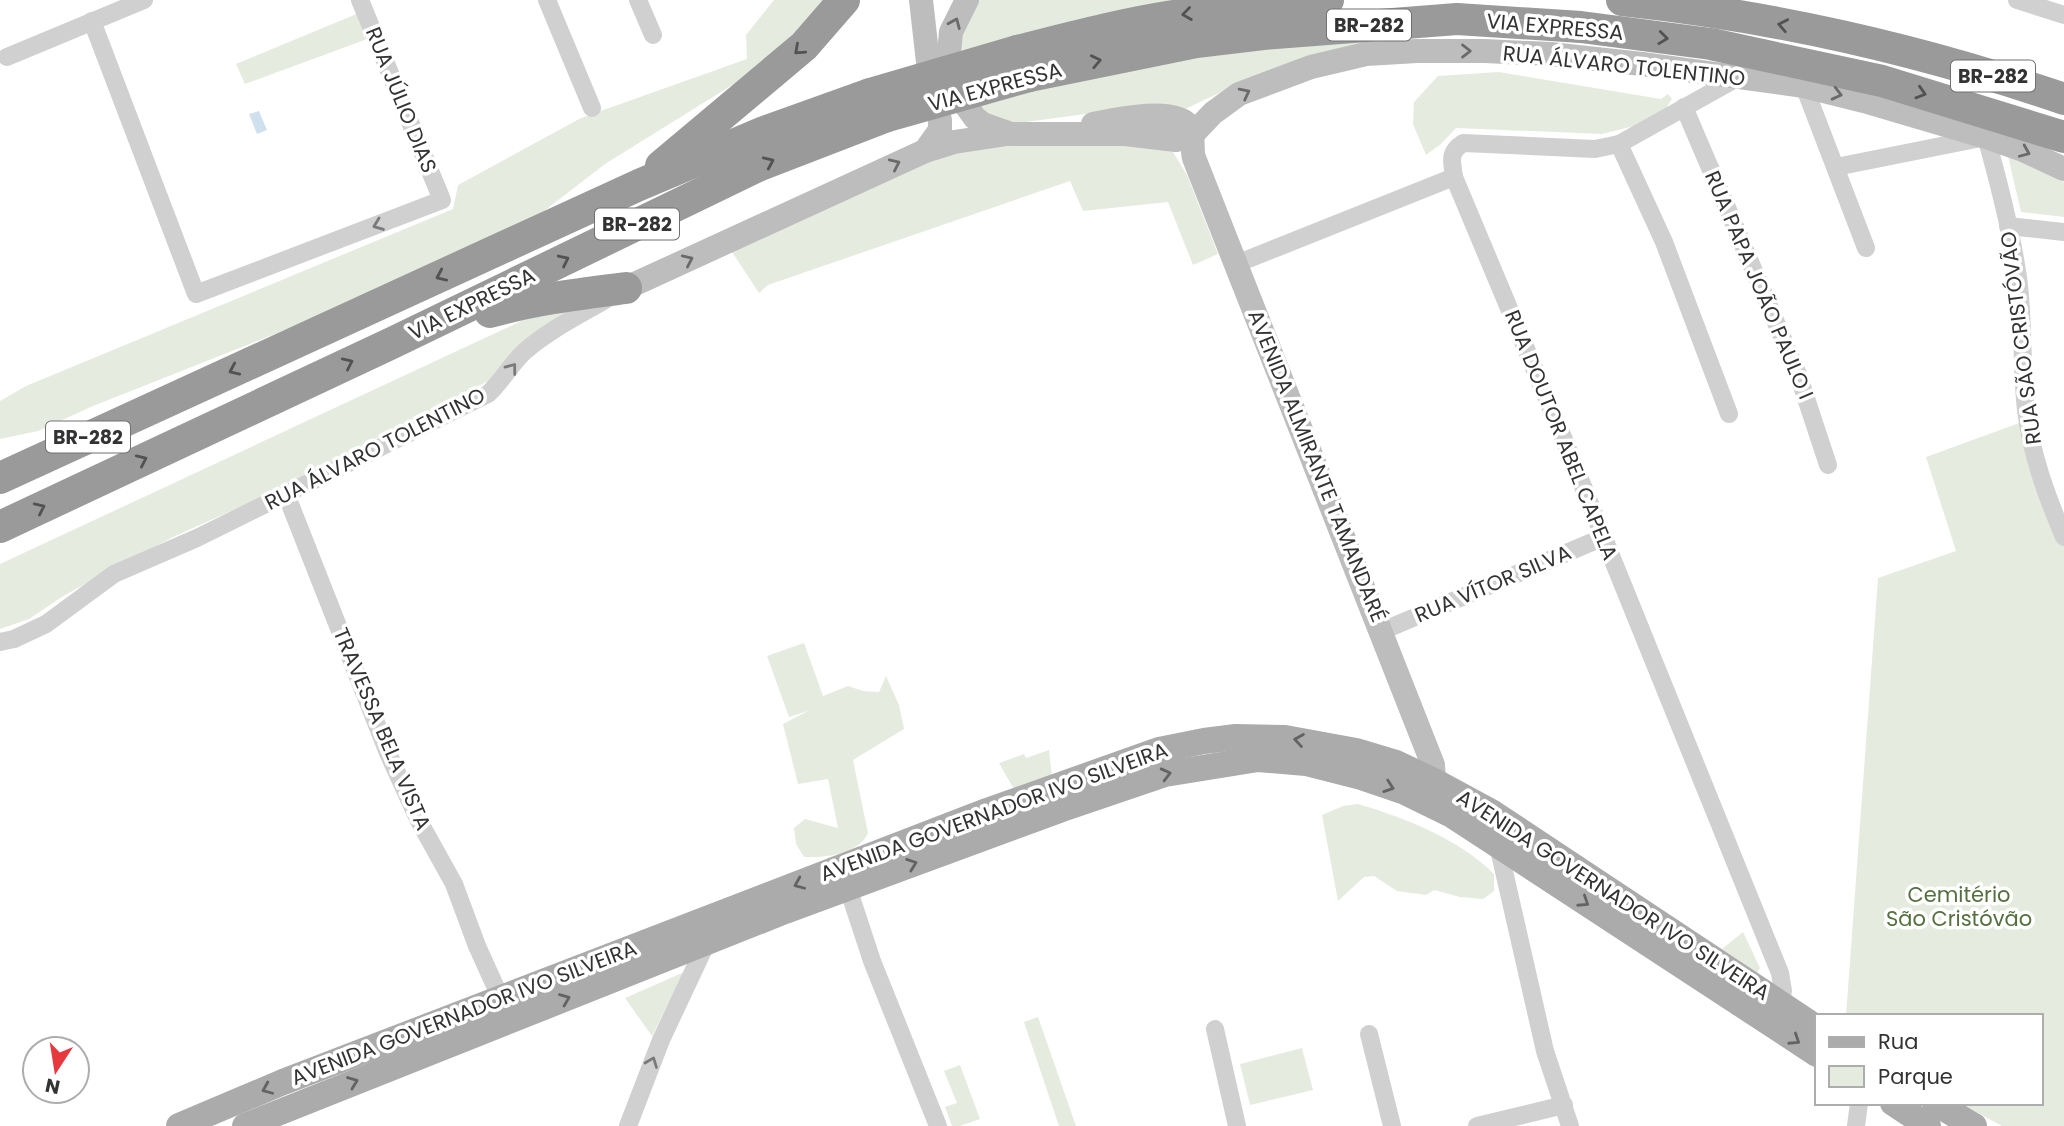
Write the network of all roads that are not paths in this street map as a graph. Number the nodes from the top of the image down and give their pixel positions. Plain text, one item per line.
1 (144, 0) edge
2 (360, 0) edge
3 (547, 0) edge
4 (638, 0) edge
5 (844, 0) edge
6 (921, 0) edge
7 (967, 0) edge
8 (1328, 0) edge
9 (1622, 0) edge
10 (2017, 0) edge
11 (1231, 3) edge
12 (2064, 15) edge
13 (92, 21) junction
14 (653, 35) dead end
15 (6, 57) dead end
16 (1023, 63) junction
17 (1739, 77) junction
18 (1804, 86) junction
19 (2064, 99) edge
20 (879, 105) junction
21 (1684, 107) junction
22 (592, 108) dead end
23 (1011, 134) junction
24 (1986, 137) junction
25 (2064, 137) edge
26 (1187, 143) junction
27 (1619, 144) junction
28 (925, 151) junction
29 (1836, 167) junction
30 (2064, 169) edge
31 (1454, 177) junction
32 (639, 186) junction
33 (2008, 226) junction
34 (2064, 232) edge
35 (1866, 248) dead end
36 (1236, 264) junction
37 (626, 288) junction
38 (392, 343) junction
39 (177, 396) junction
40 (1729, 414) dead end
41 (0, 457) edge
42 (1828, 465) dead end
43 (0, 478) edge
44 (286, 494) junction
45 (0, 527) edge
46 (1604, 537) junction
47 (2064, 537) edge
48 (1382, 631) junction
49 (0, 642) edge
50 (1434, 781) junction
51 (1097, 784) junction
52 (1497, 845) junction
53 (848, 888) junction
54 (707, 942) junction
55 (501, 999) junction
56 (1774, 1013) junction
57 (1815, 1027) edge
58 (1214, 1029) dead end
59 (1368, 1034) dead end
60 (1815, 1052) edge
61 (1564, 1105) junction
62 (1859, 1105) edge
63 (1897, 1105) edge
64 (1938, 1105) edge
65 (180, 1126) edge
66 (245, 1126) edge
67 (628, 1126) edge
68 (938, 1126) edge
69 (1237, 1126) edge
70 (1392, 1126) edge
71 (1476, 1126) edge
72 (1570, 1126) edge
73 (1856, 1126) edge
74 (1927, 1126) edge
75 (1974, 1126) edge

1 - 13 street
2 -> 13 street, RUA JÚLIO DIAS
3 - 22 street
4 - 14 street
5 -> 32 highway
6 - 28 main road
23 -> 7 main road
8 - 11 highway, VIA EXPRESSA / BR-282
19 -> 9 highway, VIA EXPRESSA / BR-282
10 - 12 street
11 -> 16 highway, VIA EXPRESSA / BR-282
13 - 15 street
16 - 20 highway, VIA EXPRESSA / BR-282, bridge
16 -> 25 highway, VIA EXPRESSA / BR-282
17 - 18 main road, RUA ÁLVARO TOLENTINO
17 - 21 street
26 -> 17 main road, RUA ÁLVARO TOLENTINO
18 -> 24 main road, RUA ÁLVARO TOLENTINO
18 - 29 street
20 - 32 highway, VIA EXPRESSA / BR-282
38 -> 20 highway, VIA EXPRESSA / BR-282
21 - 27 street
21 - 42 street, RUA PAPA JOÃO PAULO I
23 - 26 main road
23 - 28 main road, RUA ÁLVARO TOLENTINO
24 - 29 street
24 -> 30 main road, RUA ÁLVARO TOLENTINO
24 - 33 street, RUA SÃO CRISTÓVÃO
26 - 36 main road, AVENIDA ALMIRANTE TAMANDARÉ
27 - 31 street
27 - 40 street
37 -> 28 main road, RUA ÁLVARO TOLENTINO
29 - 35 street
31 - 36 street
31 - 46 street, RUA DOUTOR ABEL CAPELA
32 -> 39 highway, VIA EXPRESSA / BR-282
33 - 34 street
33 - 47 street, RUA SÃO CRISTÓVÃO
36 - 48 main road, AVENIDA ALMIRANTE TAMANDARÉ
37 - 38 highway
44 -> 37 street, RUA ÁLVARO TOLENTINO
45 -> 38 highway, VIA EXPRESSA / BR-282
39 - 41 highway
39 - 43 highway, VIA EXPRESSA / BR-282
44 - 49 street, RUA ÁLVARO TOLENTINO
44 - 55 street, TRAVESSA BELA VISTA
46 - 48 street, RUA VÍTOR SILVA
46 - 56 street, RUA DOUTOR ABEL CAPELA
48 - 50 main road, AVENIDA ALMIRANTE TAMANDARÉ
50 -> 51 main road, AVENIDA GOVERNADOR IVO SILVEIRA
50 - 56 main road, AVENIDA GOVERNADOR IVO SILVEIRA
51 -> 52 main road, AVENIDA GOVERNADOR IVO SILVEIRA
53 -> 51 main road, AVENIDA GOVERNADOR IVO SILVEIRA
51 -> 55 main road, AVENIDA GOVERNADOR IVO SILVEIRA
52 -> 56 main road, AVENIDA GOVERNADOR IVO SILVEIRA
52 - 61 street
53 - 54 main road, AVENIDA GOVERNADOR IVO SILVEIRA
53 - 68 street
66 -> 54 main road, AVENIDA GOVERNADOR IVO SILVEIRA
67 -> 54 street
55 -> 65 main road, AVENIDA GOVERNADOR IVO SILVEIRA
56 - 57 main road, AVENIDA GOVERNADOR IVO SILVEIRA
56 -> 60 main road, AVENIDA GOVERNADOR IVO SILVEIRA
58 - 69 street
59 - 70 street
61 - 71 street
61 - 72 street
62 - 73 street
63 - 74 main road
64 - 75 main road

